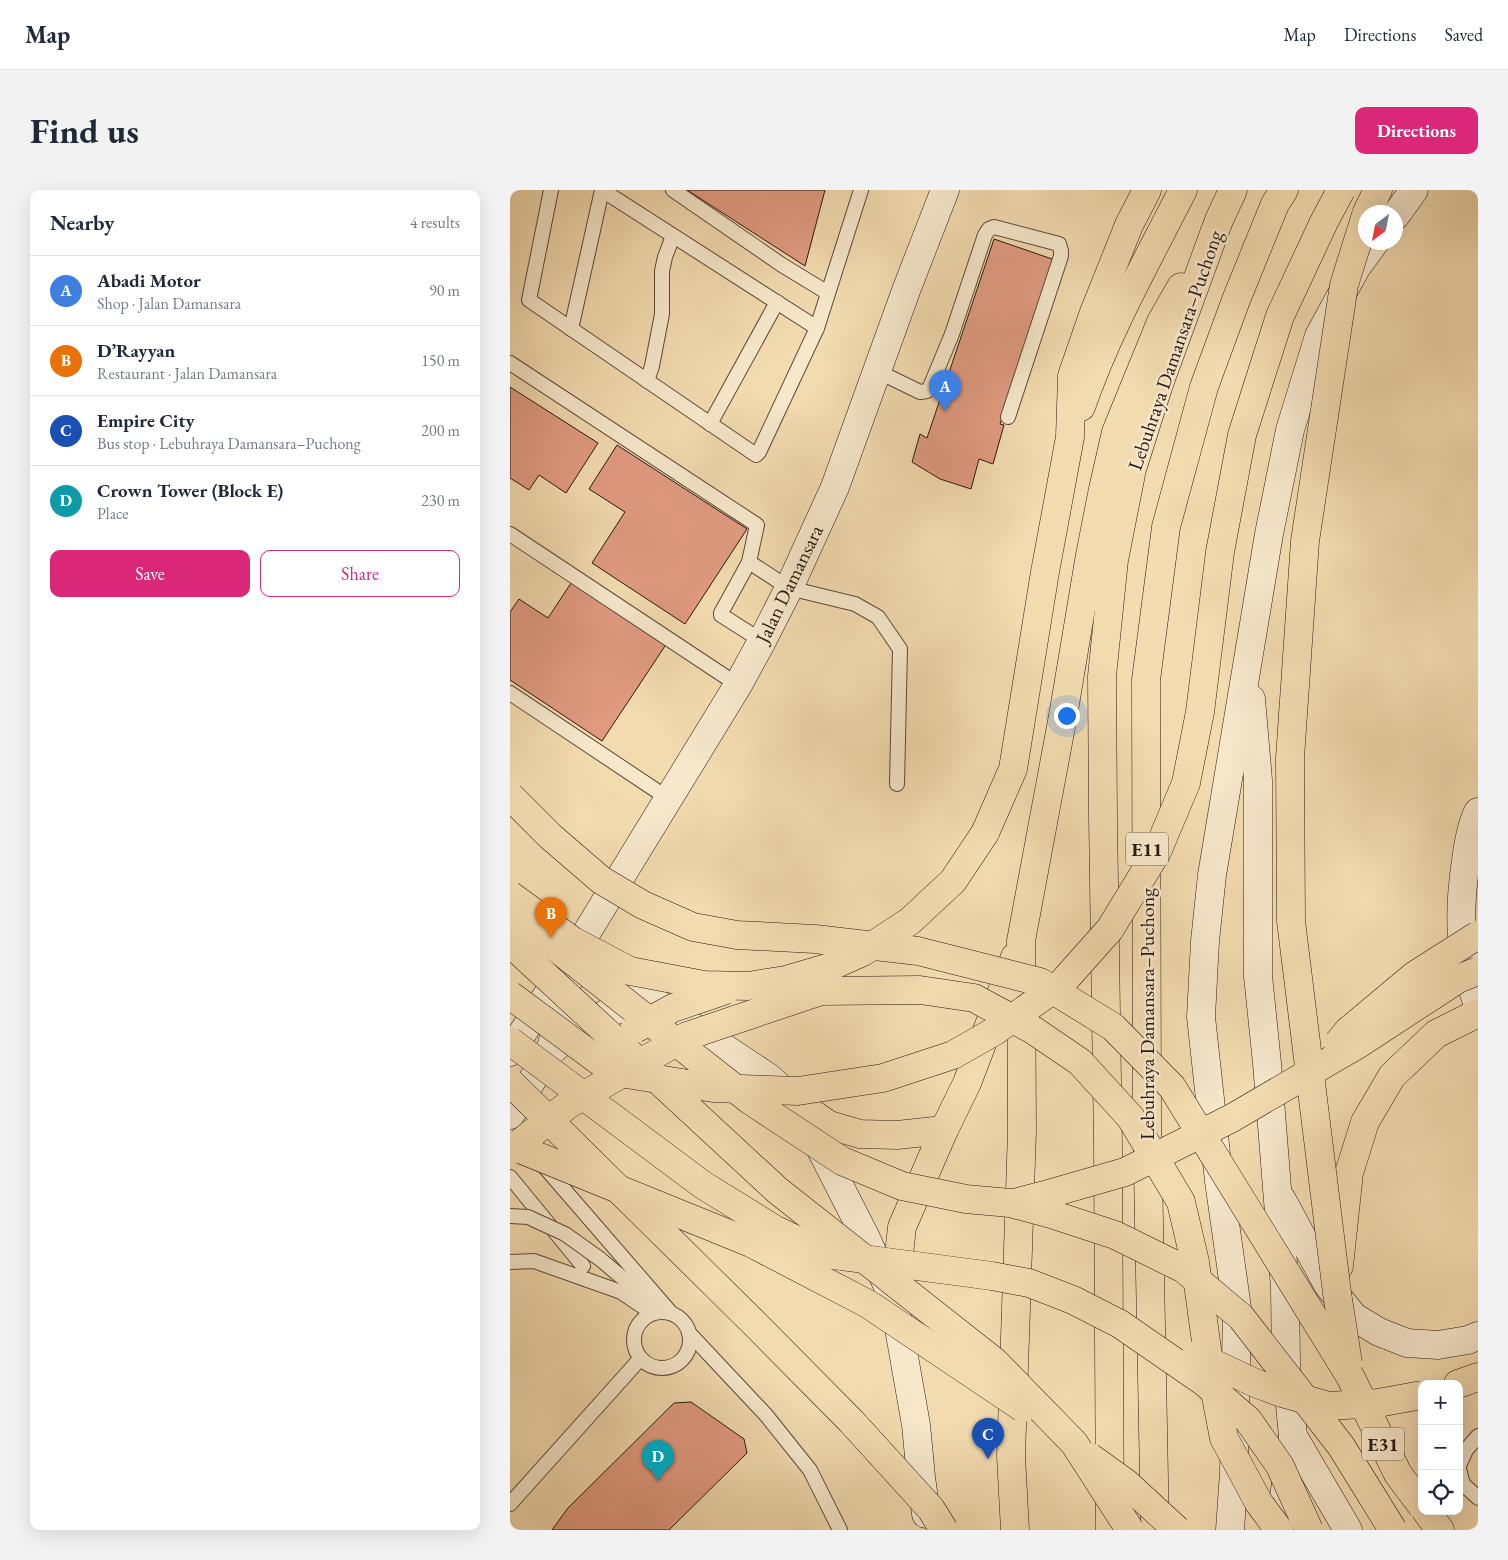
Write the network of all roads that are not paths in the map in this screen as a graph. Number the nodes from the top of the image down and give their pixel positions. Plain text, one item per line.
1 (551, 190) edge
2 (602, 190) edge
3 (673, 190) edge
4 (861, 190) edge
5 (1147, 190) edge
6 (1183, 190) edge
7 (1233, 190) edge
8 (1284, 190) edge
9 (1341, 190) edge
10 (1378, 190) edge
11 (1414, 190) edge
12 (939, 192) edge
13 (1370, 205) edge
14 (1403, 205) edge
15 (1219, 220) junction
16 (673, 236) junction
17 (1358, 240) edge
18 (1369, 250) edge
19 (828, 292) junction
20 (776, 302) junction
21 (817, 328) junction
22 (571, 329) junction
23 (510, 363) edge
24 (877, 371) junction
25 (647, 381) junction
26 (1008, 417) dead end
27 (710, 424) junction
28 (1070, 436) junction
29 (510, 534) edge
30 (750, 562) junction
31 (789, 588) junction
32 (762, 641) junction
33 (1248, 660) junction
34 (738, 685) junction
35 (510, 693) edge
36 (898, 784) dead end
37 (510, 796) edge
38 (669, 798) junction
39 (1478, 812) edge
40 (1478, 866) edge
41 (1461, 894) junction
42 (510, 895) edge
43 (510, 919) edge
44 (510, 933) edge
45 (1478, 935) edge
46 (1021, 941) junction
47 (576, 950) junction
48 (918, 951) junction
49 (510, 995) edge
50 (1477, 995) edge
51 (653, 1001) junction
52 (510, 1041) edge
53 (510, 1052) edge
54 (550, 1052) junction
55 (1314, 1070) junction
56 (510, 1082) edge
57 (510, 1105) edge
58 (800, 1105) junction
59 (944, 1130) junction
60 (512, 1136) edge
61 (510, 1177) edge
62 (1277, 1192) junction
63 (1010, 1204) junction
64 (510, 1216) edge
65 (510, 1262) edge
66 (583, 1266) dead end
67 (1337, 1293) junction
68 (894, 1300) junction
69 (662, 1310) junction
70 (1120, 1324) junction
71 (689, 1333) junction
72 (1478, 1336) edge
73 (640, 1359) junction
74 (1478, 1377) edge
75 (1350, 1378) junction
76 (1463, 1382) edge
77 (1418, 1396) edge
78 (1293, 1436) junction
79 (1478, 1436) edge
80 (1463, 1457) edge
81 (1460, 1470) edge
82 (1478, 1498) edge
83 (1418, 1501) edge
84 (510, 1504) edge
85 (1429, 1515) edge
86 (840, 1530) edge
87 (929, 1530) edge
88 (944, 1530) edge
89 (1015, 1530) edge
90 (1110, 1530) edge
91 (1130, 1530) edge
92 (1155, 1530) edge
93 (1177, 1530) edge
94 (1230, 1530) edge
95 (1279, 1530) edge
96 (1309, 1530) edge
97 (1348, 1530) edge
98 (1393, 1530) edge
99 (1440, 1530) edge

1 - 22 lane
2 - 16 lane
2 - 22 lane
3 - 19 lane
4 - 19 lane
5 - 28 highway
6 - 28 highway
7 - 15 highway, Lebuhraya Damansara–Puchong / E11
8 - 92 highway, Lebuhraya Damansara–Puchong / E11
9 - 49 highway, bridge
10 - 13 highway
11 - 14 main road
12 - 24 main road, Jalan Damansara
15 - 46 highway
15 - 90 highway, Lebuhraya Damansara–Puchong / E11
16 - 20 lane
16 - 25 lane
17 - 67 highway, bridge
18 - 33 main road
19 - 21 lane
20 - 21 lane
20 - 27 lane
21 - 27 lane
22 - 25 lane
23 - 30 lane
24 - 26 lane
24 - 31 main road, Jalan Damansara
25 - 27 lane
28 - 42 highway, bridge
29 - 34 lane
30 - 31 lane
30 - 32 lane
31 - 32 main road, Jalan Damansara
31 - 36 lane
32 - 34 main road, Jalan Damansara
33 - 62 main road
33 - 94 main road
34 - 38 main road, Jalan Damansara
35 - 38 lane
37 - 48 highway, bridge
38 - 47 main road, Jalan Damansara
39 - 41 main road
40 - 41 main road
41 - 50 main road
43 - 63 highway, bridge
44 - 91 highway, bridge
45 - 55 highway, bridge
46 - 59 highway
46 - 89 highway
47 - 51 main road
47 - 53 main road, Jalan Damansara
47 - 54 main road, Jalan Damansara
48 - 57 highway, bridge
48 - 75 highway, bridge
50 - 55 highway, bridge
50 - 67 highway, bridge
51 - 54 main road
51 - 58 main road
52 - 70 highway, bridge
54 - 60 main road, Jalan Damansara
55 - 63 highway, bridge
56 - 88 highway, bridge
58 - 59 highway
58 - 68 main road
59 - 68 highway
60 - 69 lane, bridge
60 - 93 highway, bridge
60 - 95 highway, bridge
61 - 66 lane, bridge
62 - 72 main road
62 - 78 main road
63 - 98 highway, bridge
64 - 69 lane, bridge
65 - 69 lane
67 - 75 highway, bridge
68 - 87 main road
69 - 71 lane
69 - 73 lane
70 - 77 highway, bridge
70 - 96 highway, bridge
71 - 73 lane
71 - 86 lane
73 - 84 lane
74 - 76 highway
75 - 83 highway, E31, bridge
78 - 95 main road
78 - 97 main road
79 - 80 lane
81 - 82 lane
85 - 99 highway

